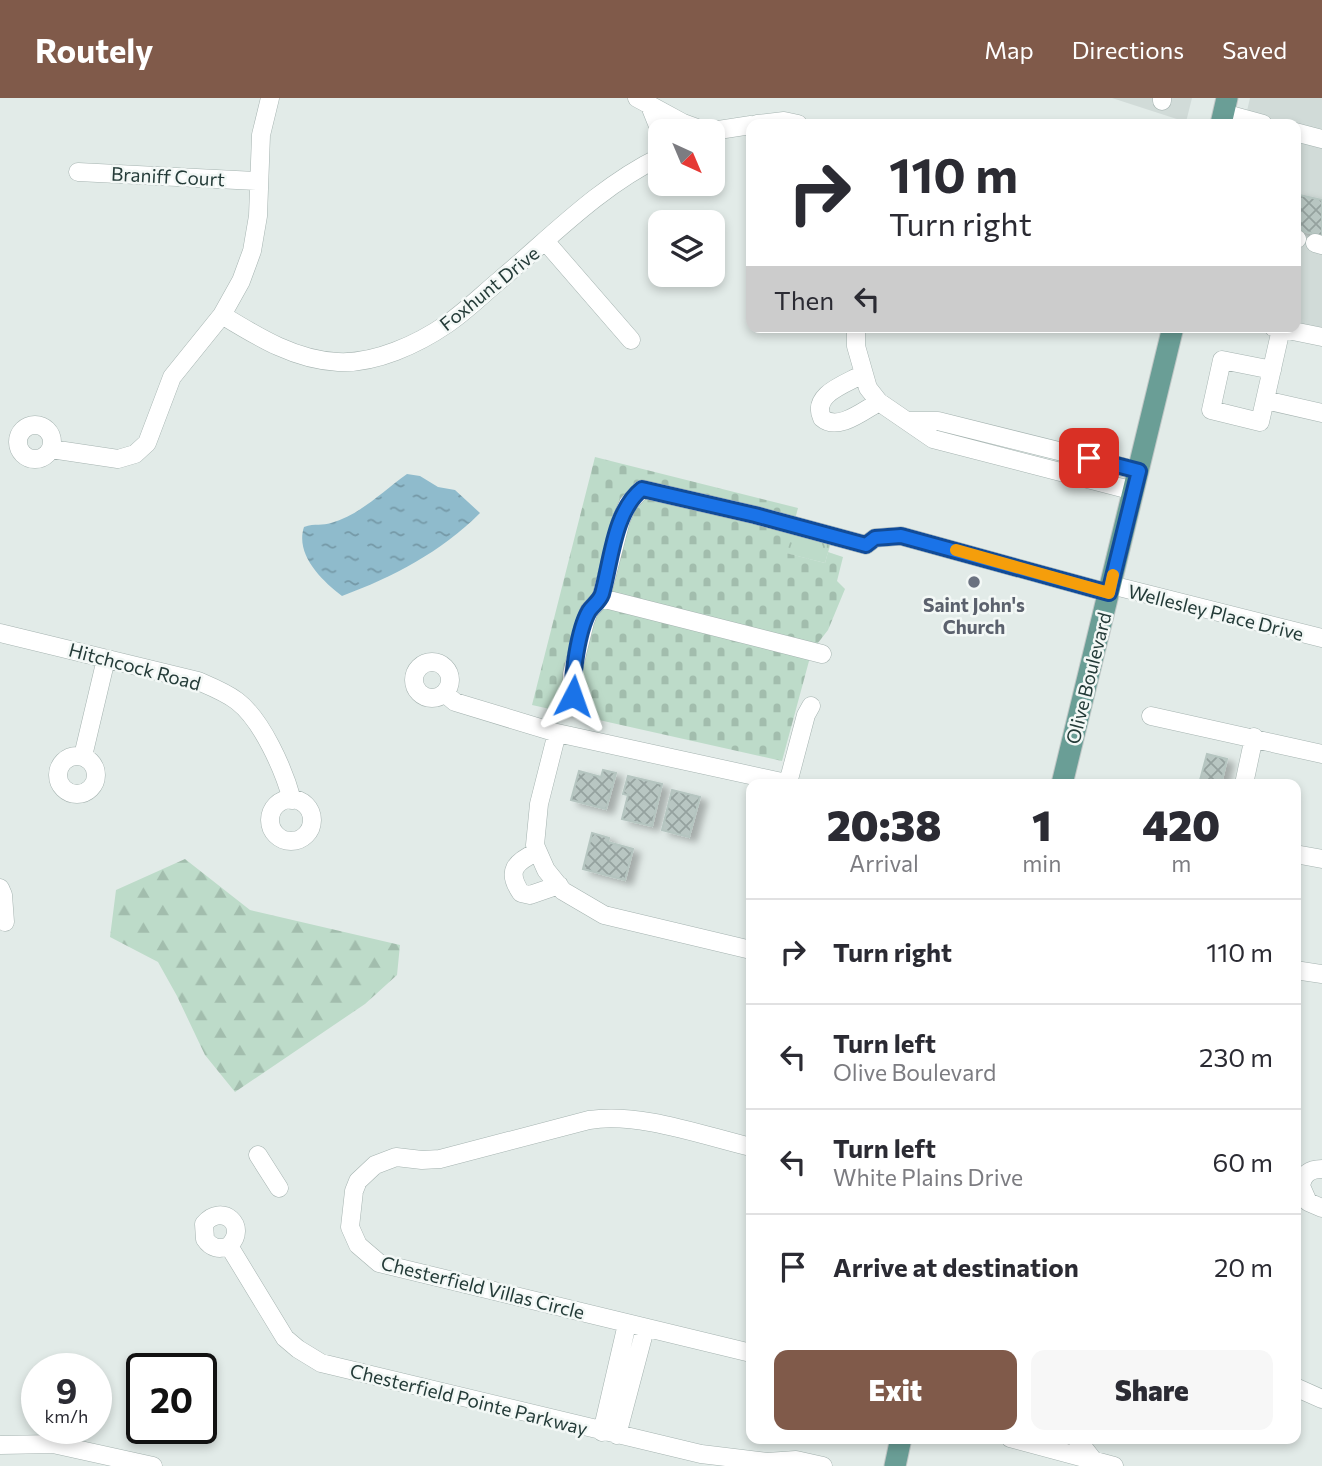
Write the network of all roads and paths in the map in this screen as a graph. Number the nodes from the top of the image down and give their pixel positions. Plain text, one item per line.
1 (270, 98) edge
2 (644, 102) edge
3 (1224, 112) edge
4 (653, 119) edge
5 (676, 119) edge
6 (1247, 119) edge
7 (746, 126) edge
8 (725, 129) edge
9 (1301, 134) edge
10 (1322, 139) edge
11 (648, 164) edge
12 (78, 172) dead end
13 (258, 181) junction
14 (546, 242) junction
15 (222, 315) junction
16 (856, 333) edge
17 (1172, 333) edge
18 (1276, 333) edge
19 (1301, 333) edge
20 (1322, 337) edge
21 (631, 340) dead end
22 (1272, 370) junction
23 (863, 374) junction
24 (1265, 400) junction
25 (880, 402) junction
26 (1322, 413) edge
27 (51, 449) dead end
28 (1137, 481) junction
29 (1110, 589) junction
30 (601, 598) junction
31 (0, 633) edge
32 (1322, 638) edge
33 (822, 654) dead end
34 (106, 659) junction
35 (444, 693) dead end
36 (811, 706) dead end
37 (581, 710) dead end
38 (1151, 716) dead end
39 (558, 733) junction
40 (1254, 737) junction
41 (1322, 754) edge
42 (83, 756) dead end
43 (771, 779) edge
44 (791, 779) edge
45 (1063, 779) edge
46 (1245, 779) edge
47 (292, 800) dead end
48 (537, 852) junction
49 (1301, 857) edge
50 (1322, 859) edge
51 (559, 886) junction
52 (0, 888) edge
53 (5, 922) dead end
54 (746, 949) edge
55 (1301, 971) edge
56 (1322, 974) edge
57 (746, 1146) edge
58 (258, 1155) dead end
59 (1322, 1169) edge
60 (1301, 1176) edge
61 (1301, 1186) edge
62 (279, 1188) dead end
63 (1322, 1208) edge
64 (229, 1246) dead end
65 (627, 1324) junction
66 (645, 1329) junction
67 (746, 1352) edge
68 (1301, 1390) edge
69 (1322, 1399) edge
70 (610, 1434) junction
71 (900, 1444) edge
72 (1032, 1444) edge
73 (1081, 1444) edge
74 (0, 1445) edge
75 (108, 1461) edge
76 (1094, 1461) junction
77 (770, 1464) edge
78 (153, 1466) edge
79 (823, 1466) edge
80 (895, 1466) edge
81 (1114, 1466) edge

1 - 13 street
2 - 4 street
2 - 5 street
3 - 6 street
7 - 8 street
9 - 10 street
11 - 14 street, Foxhunt Drive
12 - 13 street, Braniff Court
13 - 15 street
14 - 15 street, Foxhunt Drive
14 - 21 street
15 - 27 street
16 - 23 street
17 - 28 main road, Olive Boulevard
18 - 22 street
19 - 20 street
22 - 24 street
22 - 24 street
23 - 25 street
23 - 25 street
24 - 26 street
25 - 28 street
28 - 29 main road, Olive Boulevard
29 - 30 street, Wellesley Place Drive
29 - 32 street, Wellesley Place Drive
29 - 45 main road, Olive Boulevard
30 - 33 street
30 - 37 street
31 - 34 street, Hitchcock Road
34 - 42 street
34 - 47 street, Hitchcock Road
35 - 39 street
36 - 44 street
38 - 40 street
39 - 43 street
39 - 48 street
40 - 41 street
40 - 46 street
48 - 51 street
48 - 51 street
49 - 50 street
51 - 54 street
52 - 53 street
55 - 56 street
57 - 65 street, Chesterfield Villas Circle
58 - 62 street
59 - 60 street
61 - 63 street
64 - 70 street, Chesterfield Pointe Parkway
65 - 66 street, Chesterfield Villas Circle
65 - 70 street
66 - 67 street, Chesterfield Villas Circle
66 - 70 street
68 - 69 street
70 - 77 street, Chesterfield Pointe Parkway
71 - 80 main road
72 - 76 street
73 - 76 street
74 - 75 street
75 - 78 street
76 - 81 street
77 - 79 street, Chesterfield Pointe Parkway

